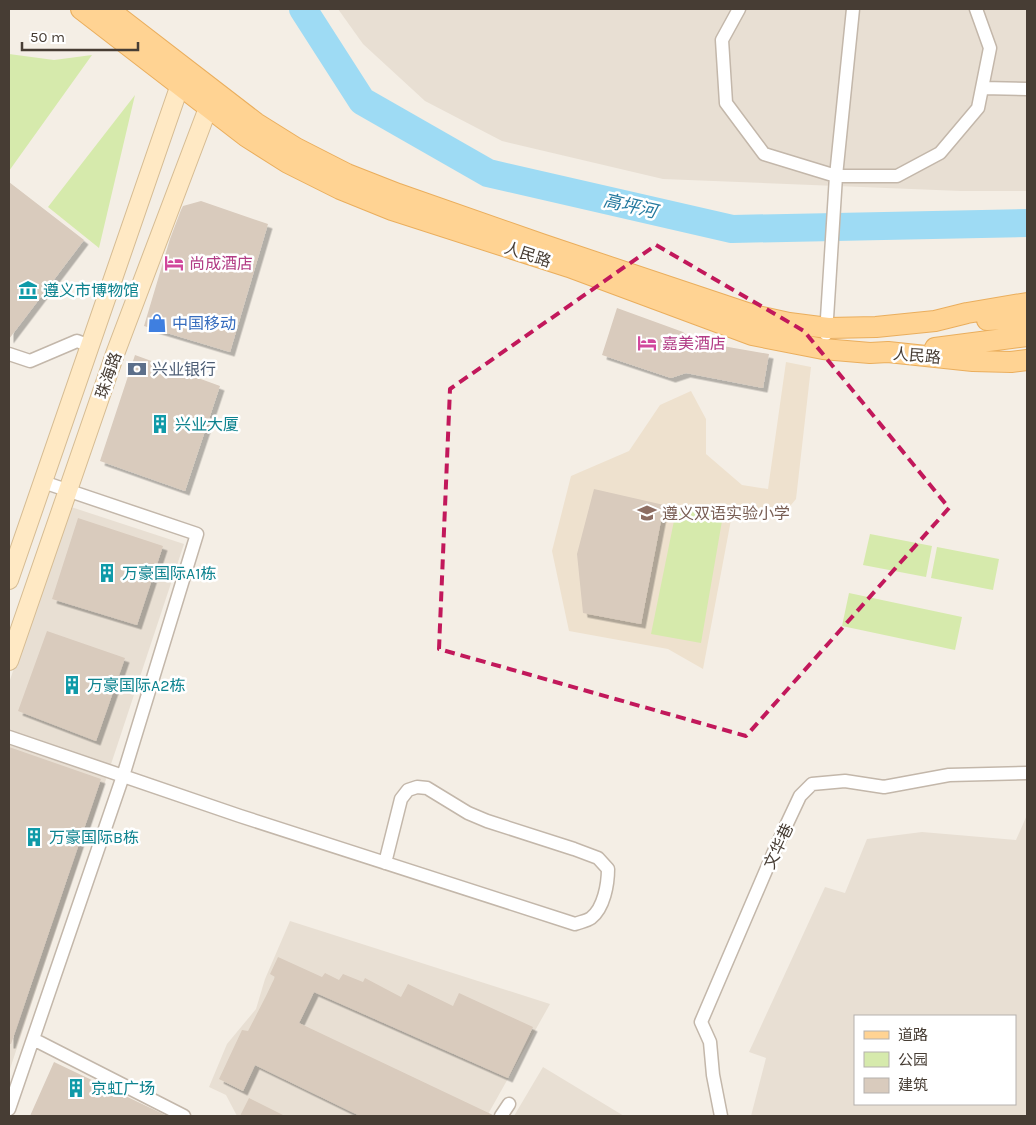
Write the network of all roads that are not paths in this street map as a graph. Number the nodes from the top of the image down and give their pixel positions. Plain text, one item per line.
1 (81, 9) edge
2 (108, 9) edge
3 (739, 9) edge
4 (853, 9) edge
5 (976, 9) edge
6 (183, 77) junction
7 (982, 88) junction
8 (1027, 89) edge
9 (213, 101) junction
10 (836, 176) junction
11 (1027, 302) edge
12 (1027, 318) edge
13 (876, 327) junction
14 (828, 328) junction
15 (1027, 336) edge
16 (90, 346) junction
17 (823, 349) junction
18 (888, 352) junction
19 (9, 354) edge
20 (1027, 360) edge
21 (43, 482) junction
22 (68, 490) junction
23 (9, 580) edge
24 (9, 661) edge
25 (9, 737) edge
26 (1027, 773) edge
27 (124, 776) junction
28 (384, 863) junction
29 (33, 1039) junction
30 (509, 1104) dead end
31 (9, 1110) edge
32 (184, 1116) edge
33 (501, 1116) edge
34 (721, 1116) edge

1 - 6 main road, 人民路
2 - 6 main road, 人民路
3 - 10 street
4 - 10 street
5 - 7 street
6 - 9 main road, 人民路
6 - 16 street, 珠海路
7 - 8 street
7 - 10 street
9 - 14 main road, 人民路
9 - 17 main road, 人民路
9 - 22 street, 珠海路
10 - 14 street
11 - 13 main road, 人民路
12 - 13 main road
13 - 14 main road, 人民路
14 - 17 street
15 - 18 main road
16 - 19 street
16 - 21 street, 珠海路
17 - 18 main road, 人民路
18 - 20 main road, 人民路
21 - 22 street
21 - 23 street, 珠海路
22 - 24 street, 珠海路
22 - 27 street
25 - 27 street
26 - 34 street, 文华巷
27 - 28 street
27 - 29 street
28 - 28 street
29 - 31 street
29 - 32 street
30 - 33 street

